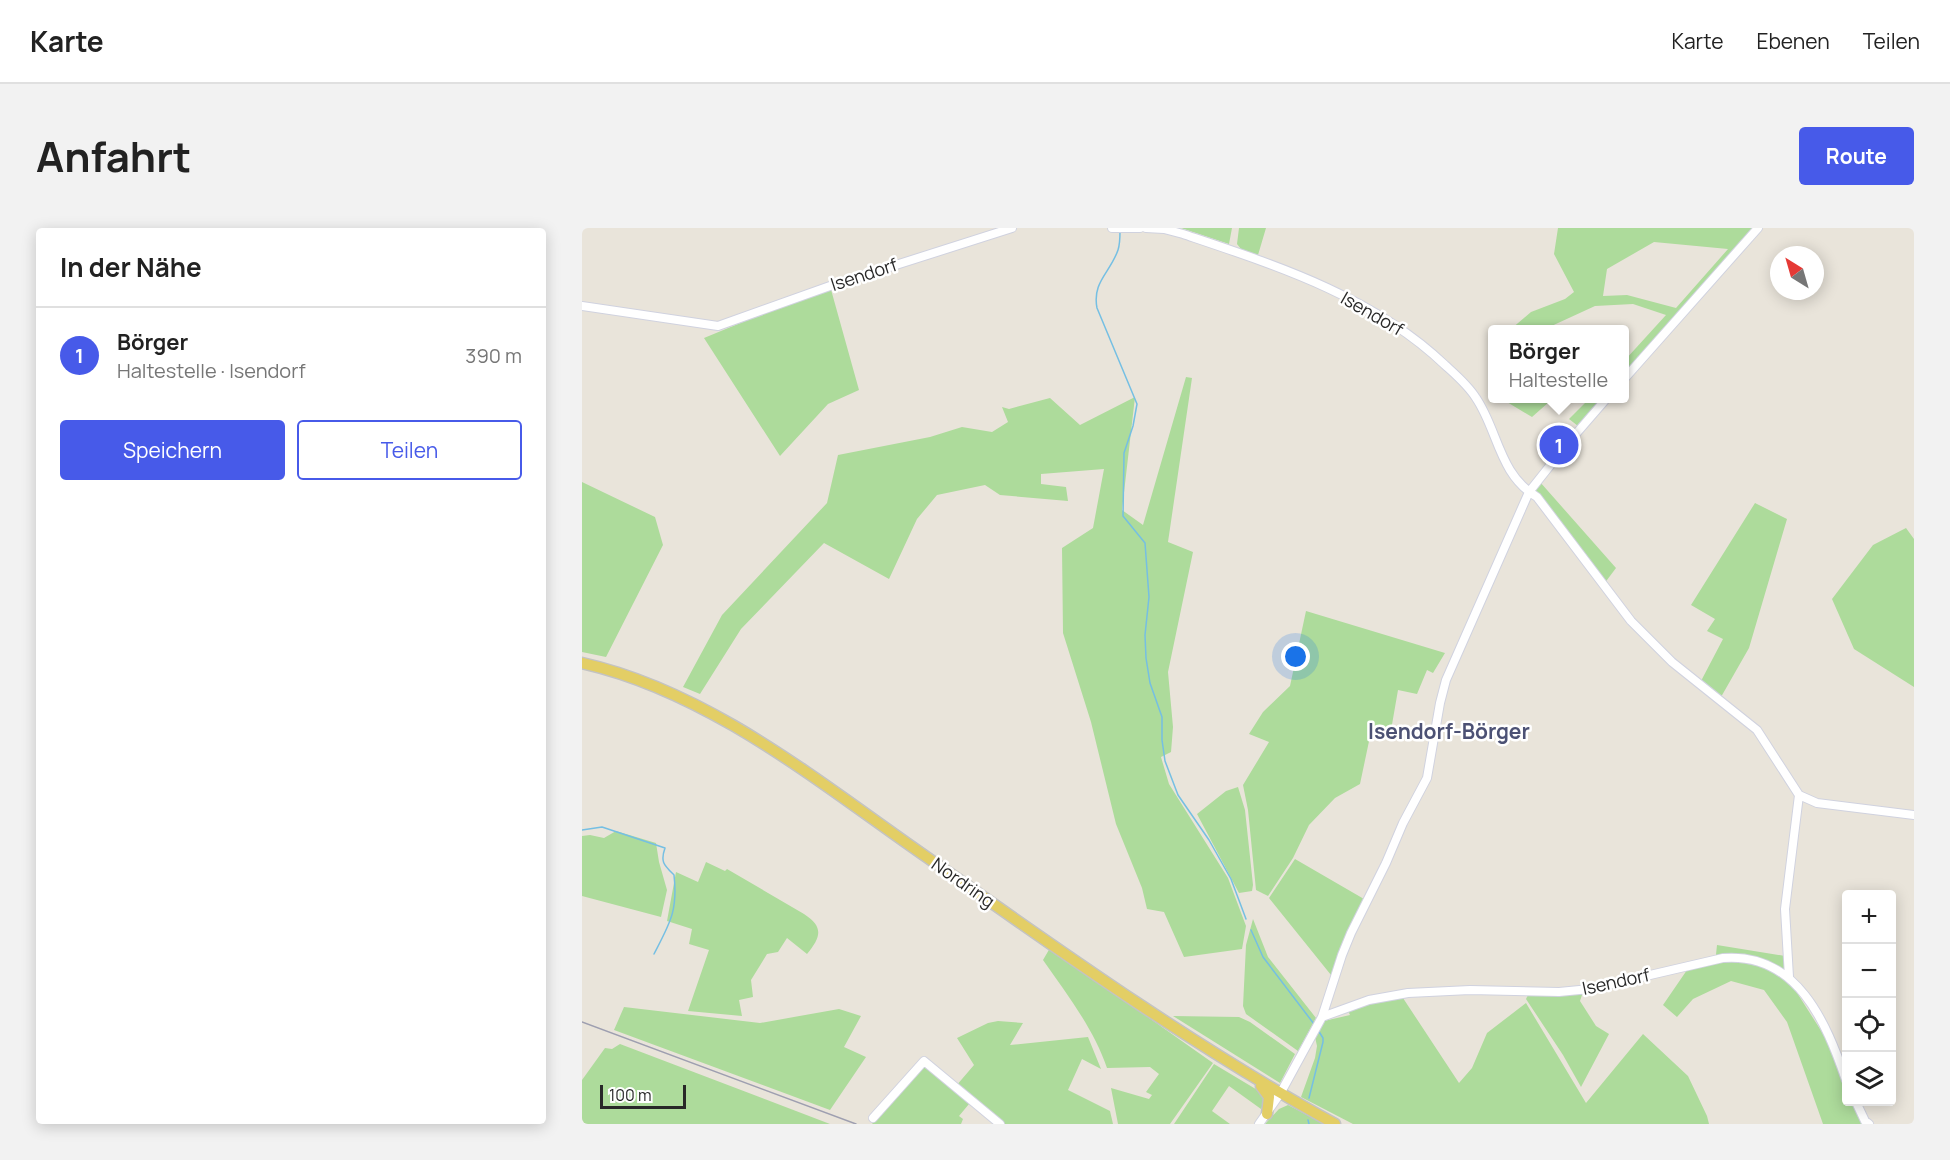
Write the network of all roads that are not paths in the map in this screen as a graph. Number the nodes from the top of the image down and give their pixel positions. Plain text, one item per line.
1 (1012, 228) edge
2 (1114, 228) edge
3 (1140, 228) edge
4 (1146, 228) edge
5 (1758, 228) edge
6 (1123, 229) edge
7 (582, 306) edge
8 (1629, 373) edge
9 (1603, 403) edge
10 (1529, 492) junction
11 (582, 663) edge
12 (1799, 795) junction
13 (1914, 815) edge
14 (1789, 977) junction
15 (1320, 1020) junction
16 (1842, 1068) edge
17 (1257, 1081) junction
18 (1280, 1094) junction
19 (1858, 1106) edge
20 (1267, 1114) junction
21 (873, 1118) dead end
22 (1000, 1124) edge
23 (1259, 1124) edge
24 (1335, 1124) edge
25 (1869, 1124) edge

1 - 7 street, Isendorf
2 - 6 street
3 - 6 street
4 - 10 street, Isendorf
5 - 8 street
9 - 10 street
10 - 12 street, Isendorf
10 - 15 street
11 - 17 main road, Nordring
12 - 13 street
12 - 14 street
14 - 15 street, Isendorf
14 - 16 street, Isendorf
15 - 18 street
17 - 18 main road, Nordring
17 - 20 main road
18 - 20 street
18 - 24 main road, Nordring
19 - 25 street
20 - 23 street
21 - 22 street

